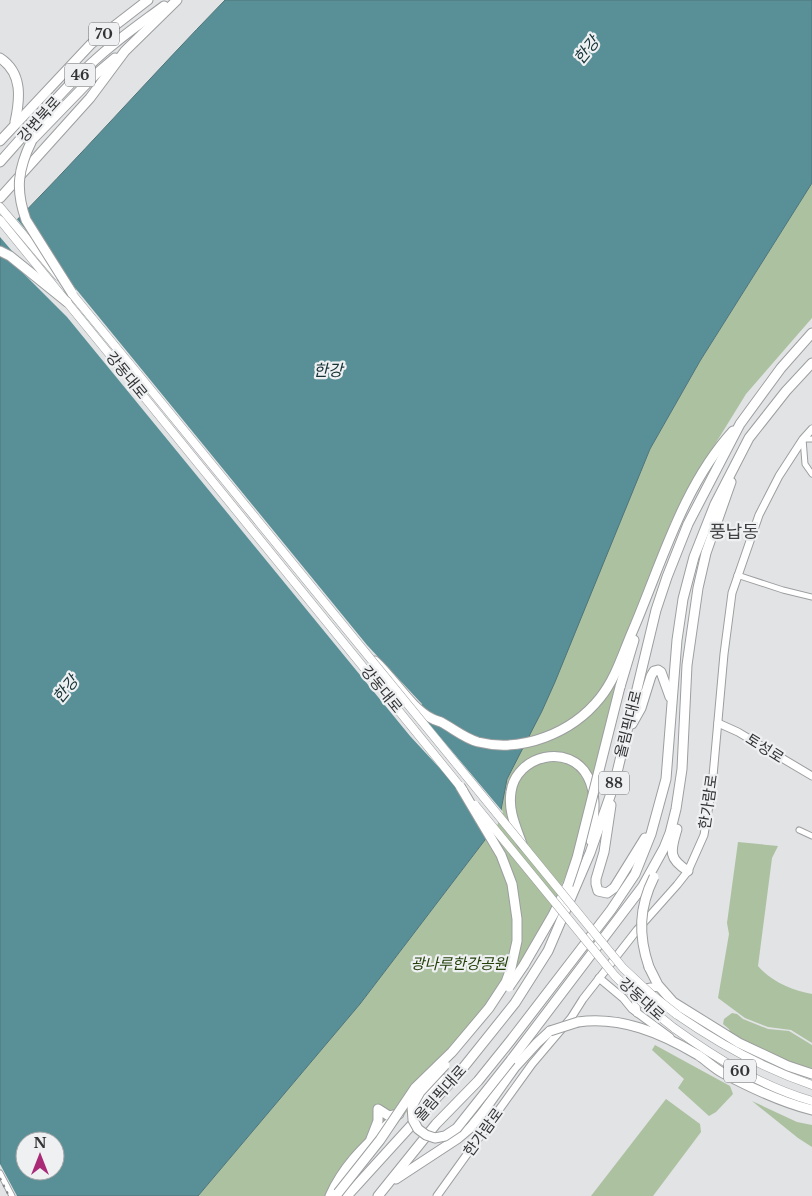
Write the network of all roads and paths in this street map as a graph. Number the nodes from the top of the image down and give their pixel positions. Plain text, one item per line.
1 (148, 0) edge
2 (172, 0) edge
3 (177, 0) edge
4 (125, 51) junction
5 (0, 58) edge
6 (14, 124) junction
7 (0, 141) edge
8 (0, 162) edge
9 (0, 198) edge
10 (0, 207) edge
11 (0, 220) edge
12 (0, 251) edge
13 (72, 293) junction
14 (67, 302) junction
15 (812, 333) edge
16 (812, 363) edge
17 (740, 424) junction
18 (812, 429) edge
19 (803, 439) junction
20 (812, 439) edge
21 (741, 453) junction
22 (812, 474) edge
23 (738, 575) junction
24 (812, 597) edge
25 (645, 604) junction
26 (366, 653) junction
27 (672, 702) junction
28 (686, 710) junction
29 (718, 723) junction
30 (625, 737) junction
31 (812, 776) edge
32 (614, 785) junction
33 (460, 786) junction
34 (656, 819) junction
35 (799, 830) dead end
36 (812, 836) edge
37 (522, 844) junction
38 (664, 848) junction
39 (590, 853) junction
40 (688, 871) junction
41 (599, 978) junction
42 (511, 984) junction
43 (660, 988) junction
44 (623, 998) junction
45 (636, 998) junction
46 (489, 1008) junction
47 (637, 1013) junction
48 (500, 1021) junction
49 (550, 1032) junction
50 (697, 1055) junction
51 (511, 1060) junction
52 (812, 1074) edge
53 (812, 1085) edge
54 (812, 1101) edge
55 (812, 1110) edge
56 (399, 1114) junction
57 (370, 1142) junction
58 (0, 1173) edge
59 (389, 1183) junction
60 (338, 1195) edge
61 (12, 1196) edge
62 (378, 1196) edge
63 (437, 1196) edge

1 - 6 highway, 강변북로 / 70
2 - 8 highway, 강변북로 / 46
3 - 4 highway
4 - 9 highway
4 - 13 highway, bridge
5 - 6 highway
6 - 7 highway, 강변북로 / 70
10 - 13 main road, 강동대로, bridge
11 - 14 main road, 강동대로
12 - 14 highway
13 - 26 main road, 강동대로, bridge
14 - 33 main road, 강동대로, bridge
15 - 17 highway, 올림픽대로 / 88
16 - 21 highway, 올림픽대로
17 - 25 highway
17 - 30 highway, 올림픽대로 / 88
18 - 19 street, 한가람로
19 - 20 street
19 - 22 street
19 - 23 street, 한가람로
21 - 27 highway, 올림픽대로
21 - 28 highway
23 - 24 street
23 - 29 street, 한가람로
25 - 26 highway, bridge
25 - 42 highway, bridge
26 - 37 main road, 강동대로, bridge
27 - 30 highway
27 - 34 highway, 올림픽대로
28 - 38 highway
28 - 40 highway
29 - 31 street, 토성로
29 - 40 street, 한가람로
30 - 32 highway, 올림픽대로 / 88
32 - 34 highway
32 - 39 highway, 올림픽대로 / 88
33 - 46 highway, bridge
33 - 54 main road, 강동대로 / 60, bridge
34 - 59 highway, 올림픽대로
35 - 36 street
37 - 39 highway
37 - 53 main road, 강동대로 / 60, bridge
38 - 43 highway, bridge
38 - 51 highway
39 - 48 highway, 올림픽대로 / 88
40 - 41 street, 한가람로
41 - 44 street
41 - 63 street, 한가람로
42 - 46 highway, bridge
42 - 51 highway, bridge
43 - 45 street
43 - 52 highway
44 - 45 street
44 - 47 street
45 - 47 street
46 - 60 highway, bridge
47 - 50 street
48 - 56 highway
48 - 60 highway, 올림픽대로 / 88
49 - 50 highway, bridge
49 - 51 highway
49 - 59 highway
50 - 55 highway
56 - 57 highway
56 - 57 highway
57 - 60 highway
58 - 61 street
59 - 62 highway, 올림픽대로

